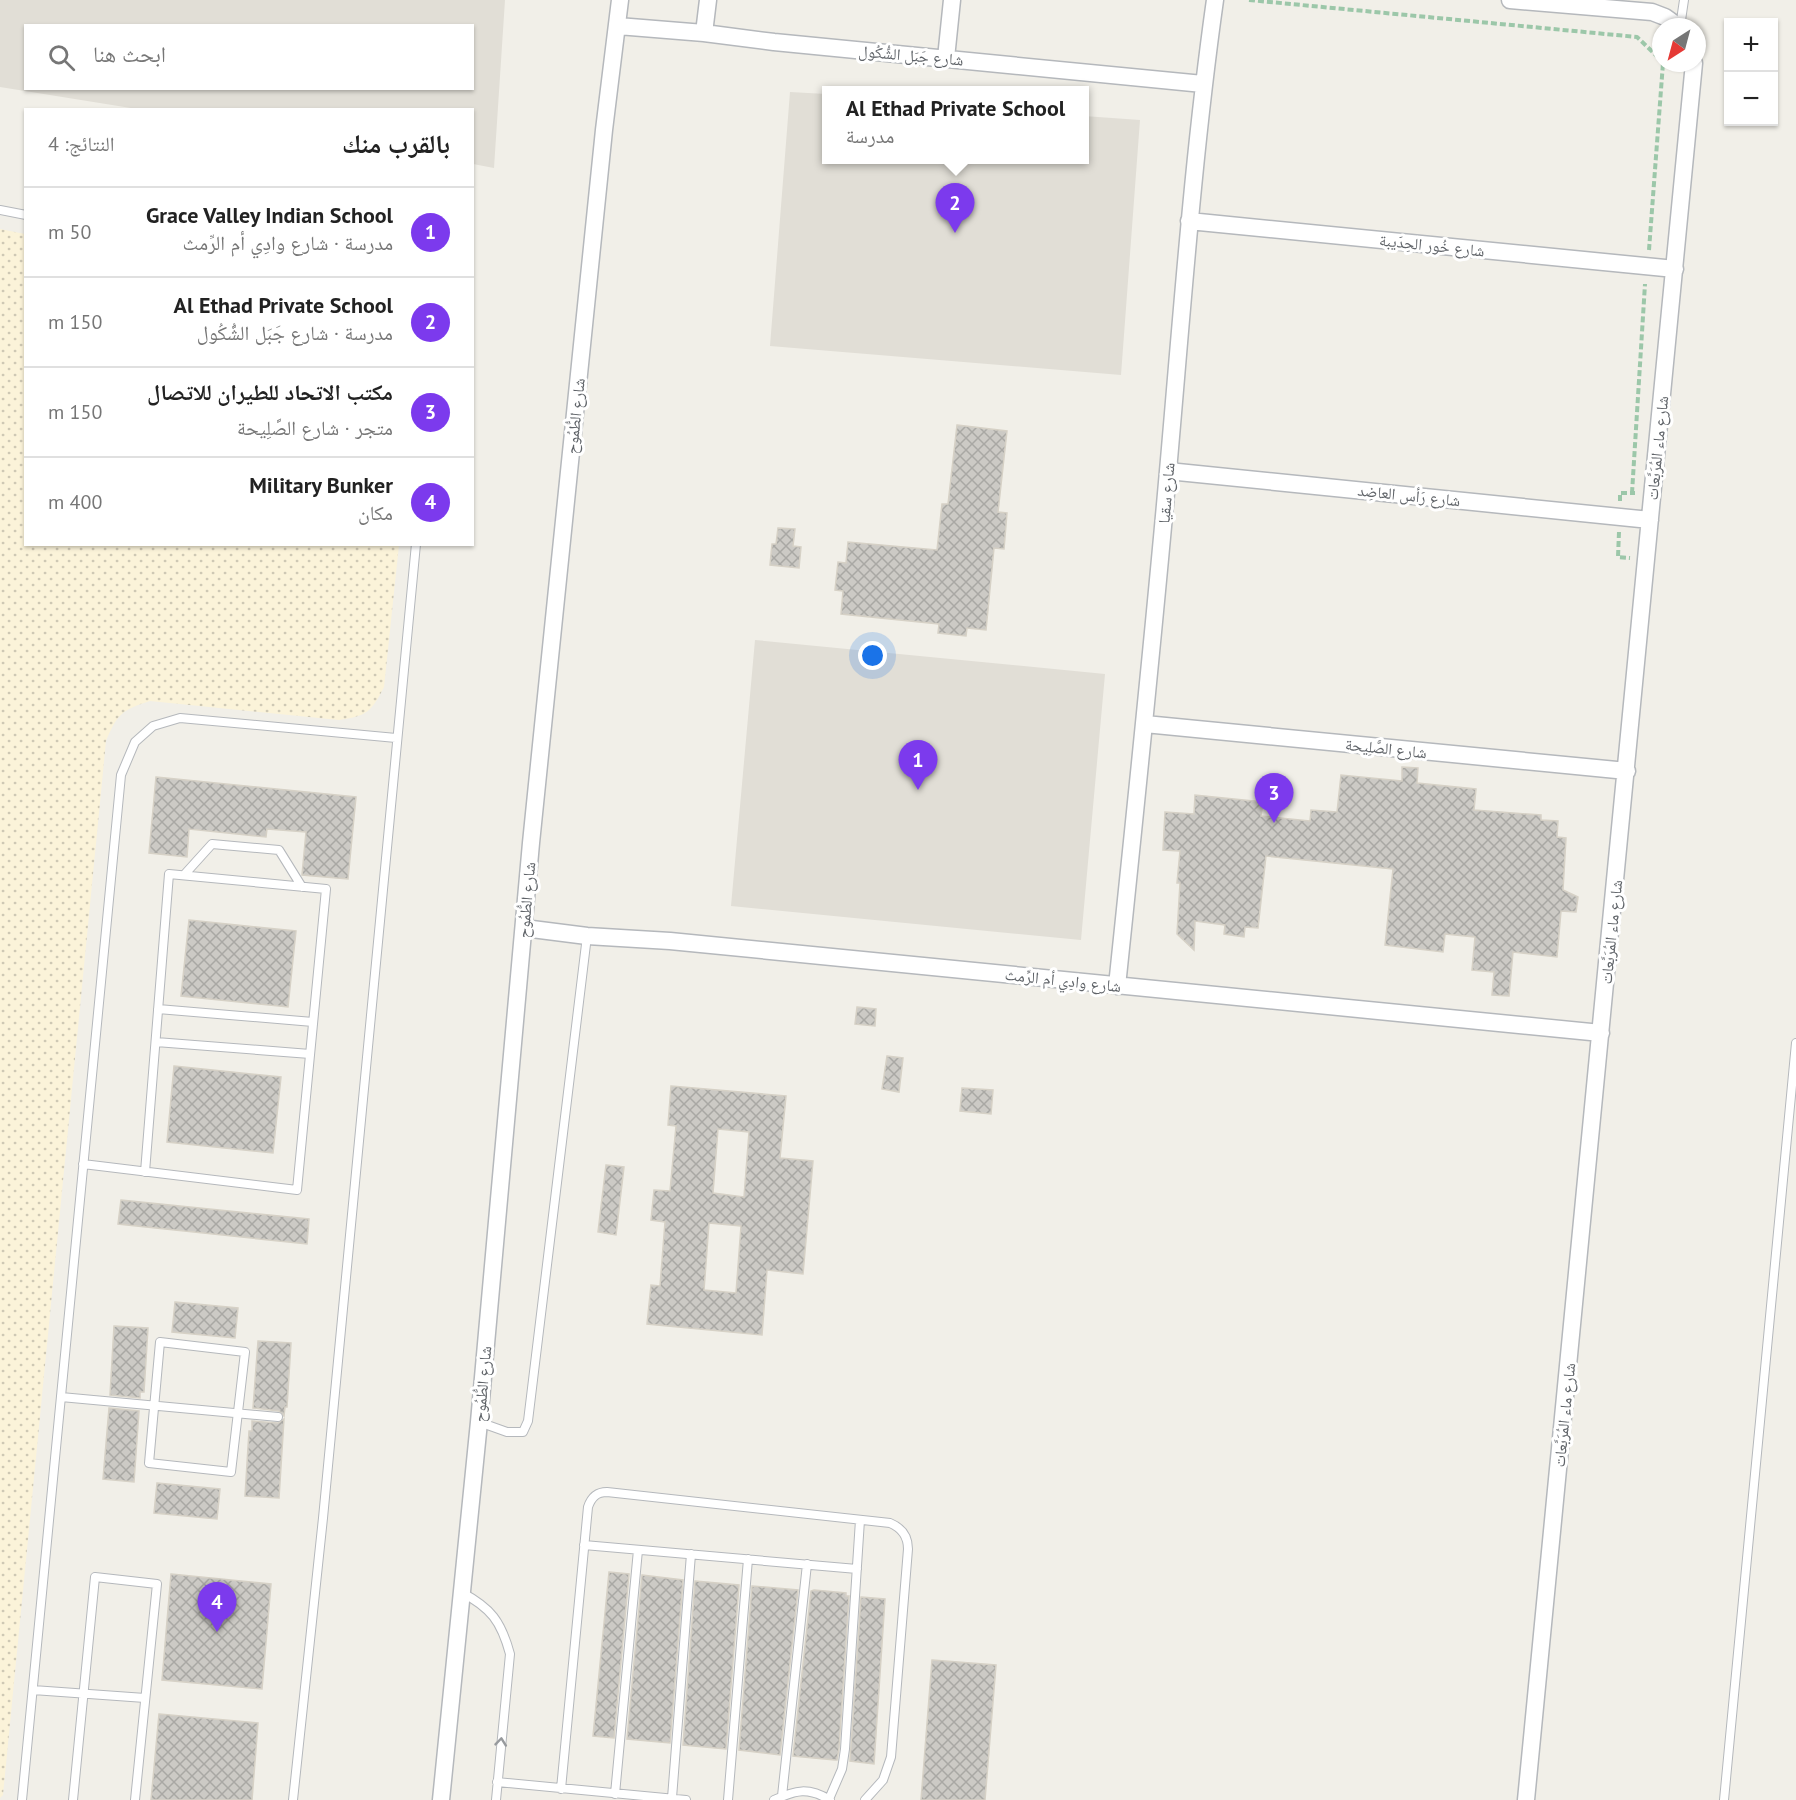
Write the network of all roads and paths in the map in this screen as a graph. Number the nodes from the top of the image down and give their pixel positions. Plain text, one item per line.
1 (620, 0) edge
2 (708, 0) edge
3 (952, 0) edge
4 (1215, 0) edge
5 (1249, 0) edge
6 (1510, 0) edge
7 (1684, 0) edge
8 (1668, 18) edge
9 (1681, 18) edge
10 (618, 26) junction
11 (704, 33) junction
12 (1652, 51) edge
13 (946, 58) junction
14 (1693, 72) edge
15 (1203, 84) junction
16 (0, 210) edge
17 (24, 214) edge
18 (1189, 221) junction
19 (1675, 269) junction
20 (1168, 471) junction
21 (1650, 520) junction
22 (416, 546) edge
23 (1145, 724) junction
24 (396, 738) junction
25 (1627, 771) junction
26 (184, 875) junction
27 (302, 887) junction
28 (524, 928) junction
29 (587, 936) junction
30 (1117, 986) junction
31 (158, 1009) junction
32 (313, 1022) junction
33 (1601, 1033) junction
34 (156, 1042) junction
35 (1796, 1044) edge
36 (310, 1054) junction
37 (1795, 1060) edge
38 (83, 1164) junction
39 (145, 1172) junction
40 (61, 1397) junction
41 (154, 1406) junction
42 (238, 1413) junction
43 (278, 1417) dead end
44 (478, 1422) junction
45 (860, 1520) junction
46 (584, 1545) junction
47 (638, 1550) junction
48 (691, 1554) junction
49 (748, 1559) junction
50 (807, 1564) junction
51 (857, 1569) junction
52 (460, 1592) junction
53 (33, 1690) junction
54 (83, 1693) junction
55 (145, 1698) junction
56 (497, 1782) junction
57 (561, 1788) junction
58 (615, 1794) junction
59 (672, 1798) junction
60 (778, 1798) edge
61 (22, 1800) edge
62 (73, 1800) edge
63 (135, 1800) edge
64 (292, 1800) edge
65 (441, 1800) edge
66 (496, 1800) edge
67 (686, 1800) edge
68 (728, 1800) edge
69 (830, 1800) edge
70 (865, 1800) edge
71 (1526, 1800) edge
72 (1724, 1800) edge

1 - 10 street, شارع الطُّمُوح
2 - 11 street
3 - 13 street
4 - 15 street, شارع سقيا
5 - 12 path
6 - 8 street
7 - 9 lane
10 - 11 street, شارع جَبَل الشُّكُول
10 - 28 street, شارع الطُّمُوح
11 - 13 street, شارع جَبَل الشُّكُول
13 - 15 street, شارع جَبَل الشُّكُول
14 - 19 street, شارع ماء المُرَبَّعات
15 - 18 street, شارع سقيا
16 - 17 lane
18 - 19 street, شارع خُور الحِدَيبة
18 - 20 street, شارع سقيا
19 - 21 street, شارع ماء المُرَبَّعات
20 - 21 street, شارع رَأس العاضِد
20 - 23 street, شارع سقيا
21 - 25 street, شارع ماء المُرَبَّعات
22 - 24 lane
23 - 25 street, شارع الصَّلِيحة
23 - 30 street, شارع سقيا
24 - 38 lane
24 - 64 lane
25 - 33 street, شارع ماء المُرَبَّعات
26 - 27 lane
26 - 27 lane
26 - 31 lane
27 - 32 lane
28 - 29 street, شارع وادِي أم الرِّمث
28 - 44 street, شارع الطُّمُوح
29 - 30 street, شارع وادِي أم الرِّمث
29 - 44 lane
30 - 33 street, شارع وادِي أم الرِّمث
31 - 32 lane
31 - 34 lane
32 - 36 lane
33 - 71 street, شارع ماء المُرَبَّعات
34 - 36 lane
34 - 39 lane
35 - 37 lane
36 - 39 lane
37 - 72 lane
38 - 39 lane
38 - 40 lane
40 - 41 lane
40 - 53 lane
41 - 42 lane
41 - 42 lane
41 - 42 lane
42 - 43 lane
44 - 52 street, شارع الطُّمُوح
45 - 46 lane
45 - 51 lane
45 - 70 lane
46 - 47 lane
46 - 57 lane
47 - 48 lane
47 - 58 lane
48 - 49 lane
48 - 59 lane
49 - 50 lane
49 - 68 lane
50 - 51 lane
50 - 60 lane
51 - 69 lane
56 -> 52 lane
52 - 65 street, شارع الطُّمُوح
53 - 54 lane
53 - 61 lane
54 - 55 lane
54 - 55 lane
54 - 62 lane
55 - 63 lane
56 - 57 lane
56 - 66 lane
57 - 58 lane
58 - 59 lane
59 - 67 lane
60 - 69 lane

